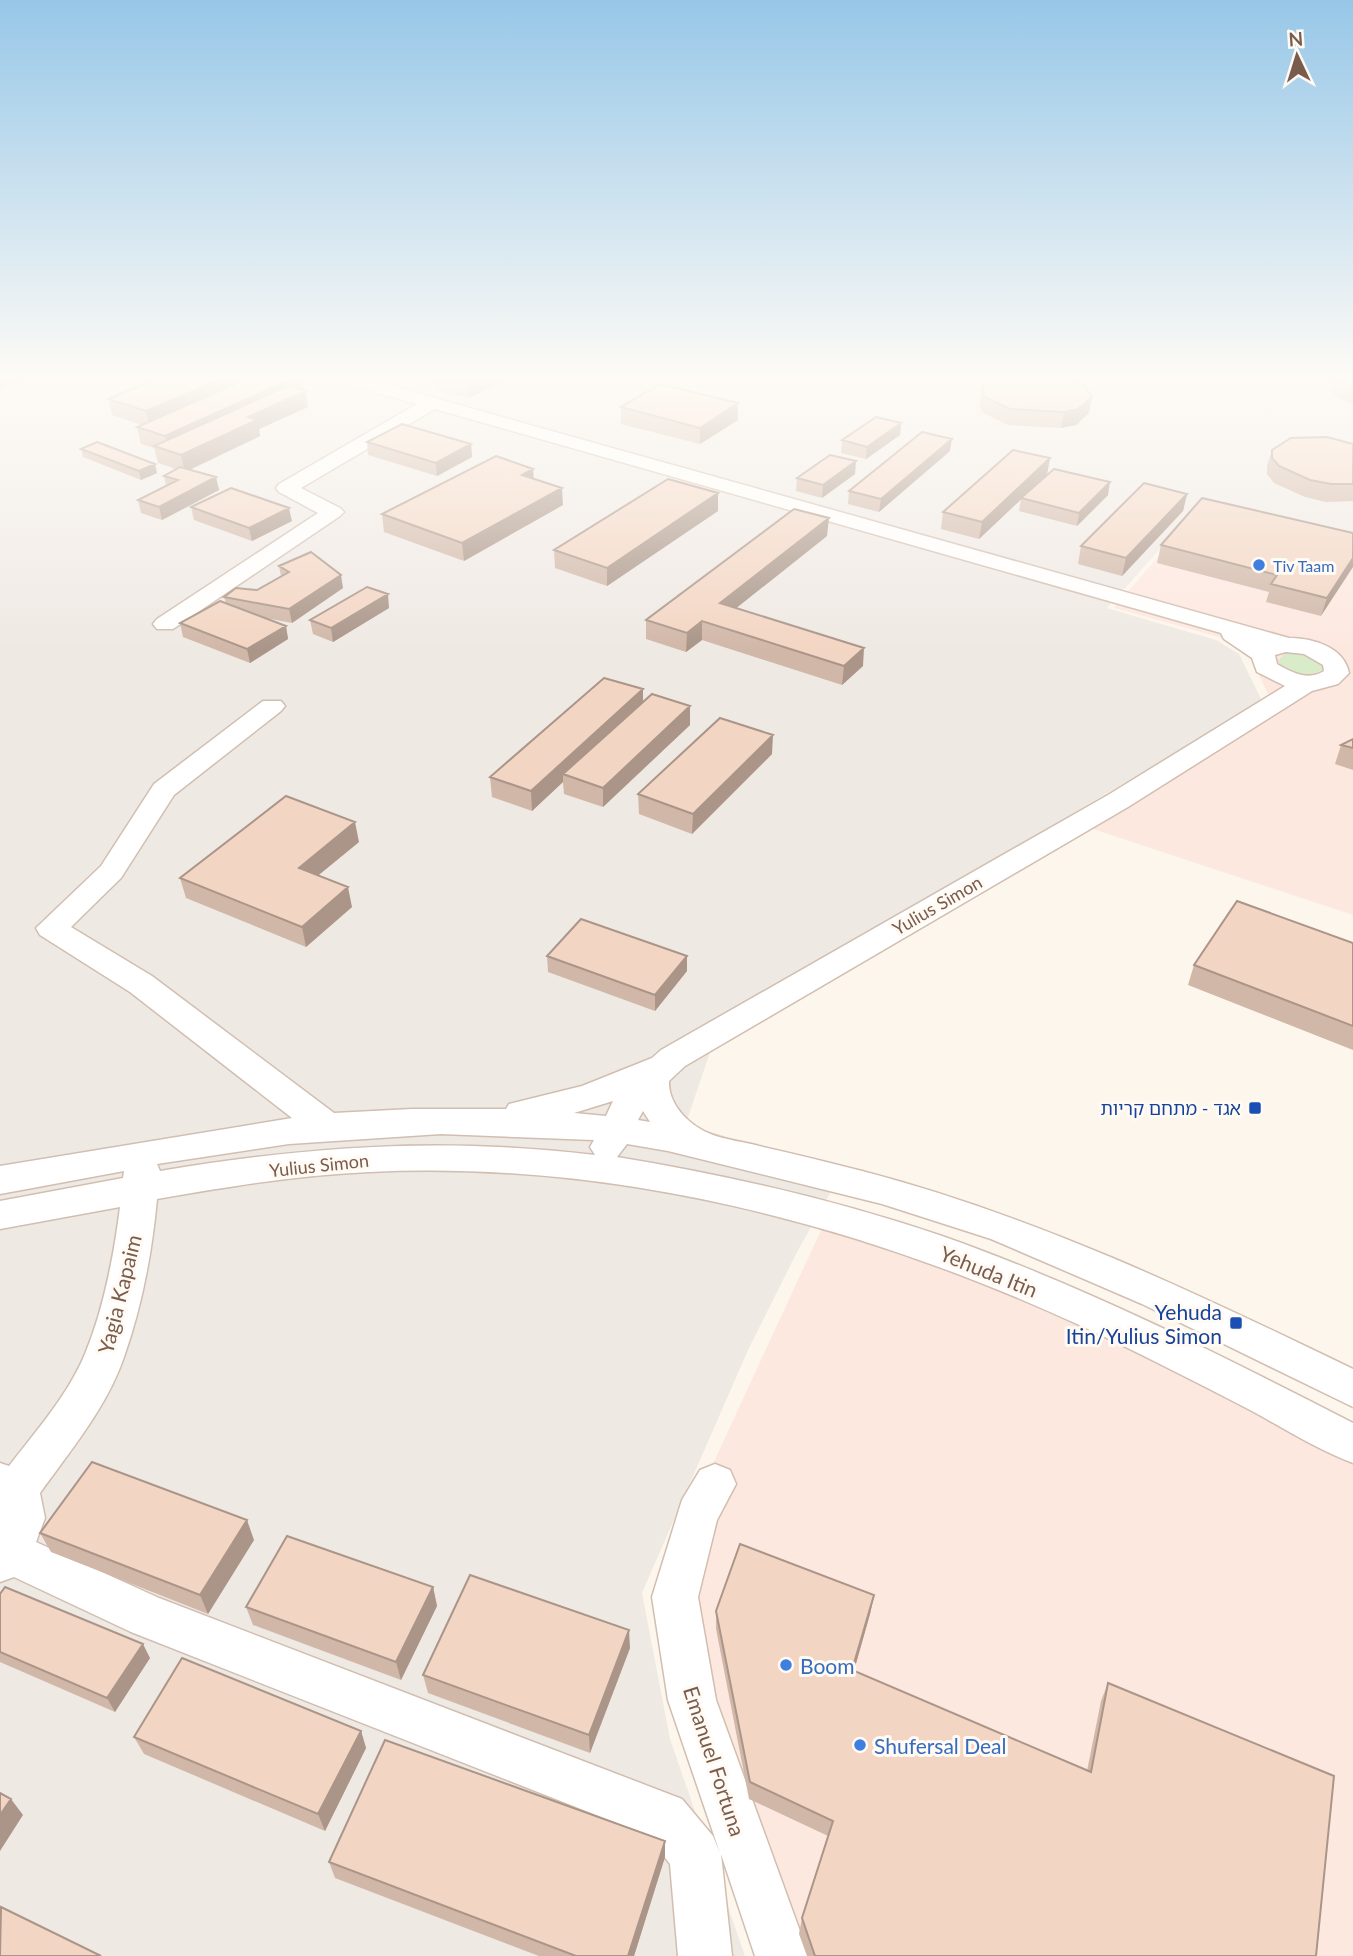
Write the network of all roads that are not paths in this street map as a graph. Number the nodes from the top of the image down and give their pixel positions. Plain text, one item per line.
1 (318, 469) edge
2 (666, 469) edge
3 (165, 624) dead end
4 (1214, 625) junction
5 (1288, 645) junction
6 (1273, 676) junction
7 (1337, 676) edge
8 (272, 706) dead end
9 (663, 1066) junction
10 (465, 1122) junction
11 (329, 1128) junction
12 (614, 1130) junction
13 (723, 1151) junction
14 (600, 1168) junction
15 (142, 1172) junction
16 (210, 1178) junction
17 (0, 1180) edge
18 (0, 1214) edge
19 (133, 1253) junction
20 (1353, 1389) edge
21 (1353, 1444) edge
22 (715, 1484) dead end
23 (8, 1486) edge
24 (4, 1556) edge
25 (705, 1956) edge
26 (782, 1956) edge

1 - 3 street
2 - 4 street
4 - 5 street
4 - 6 street
5 - 6 street
5 - 7 street
6 - 7 street, Yulius Simon
6 - 9 street, Yulius Simon
8 - 11 street
9 - 10 street
9 - 12 street, Yulius Simon
9 - 13 street
10 - 11 street, Yulius Simon
10 - 12 street, Yulius Simon
11 - 15 street, Yulius Simon
12 - 13 street
12 - 14 street, Yulius Simon
13 - 20 street
14 - 16 street, Yulius Simon
14 - 21 street, Yehuda Itin
15 - 16 street, Yulius Simon
15 - 17 street, Yulius Simon
15 - 18 street, Yulius Simon
15 - 19 street, Yagia Kapaim
16 - 19 street
19 - 23 street, Yagia Kapaim
22 - 26 street, Emanuel Fortuna
23 - 24 street
24 - 25 street

